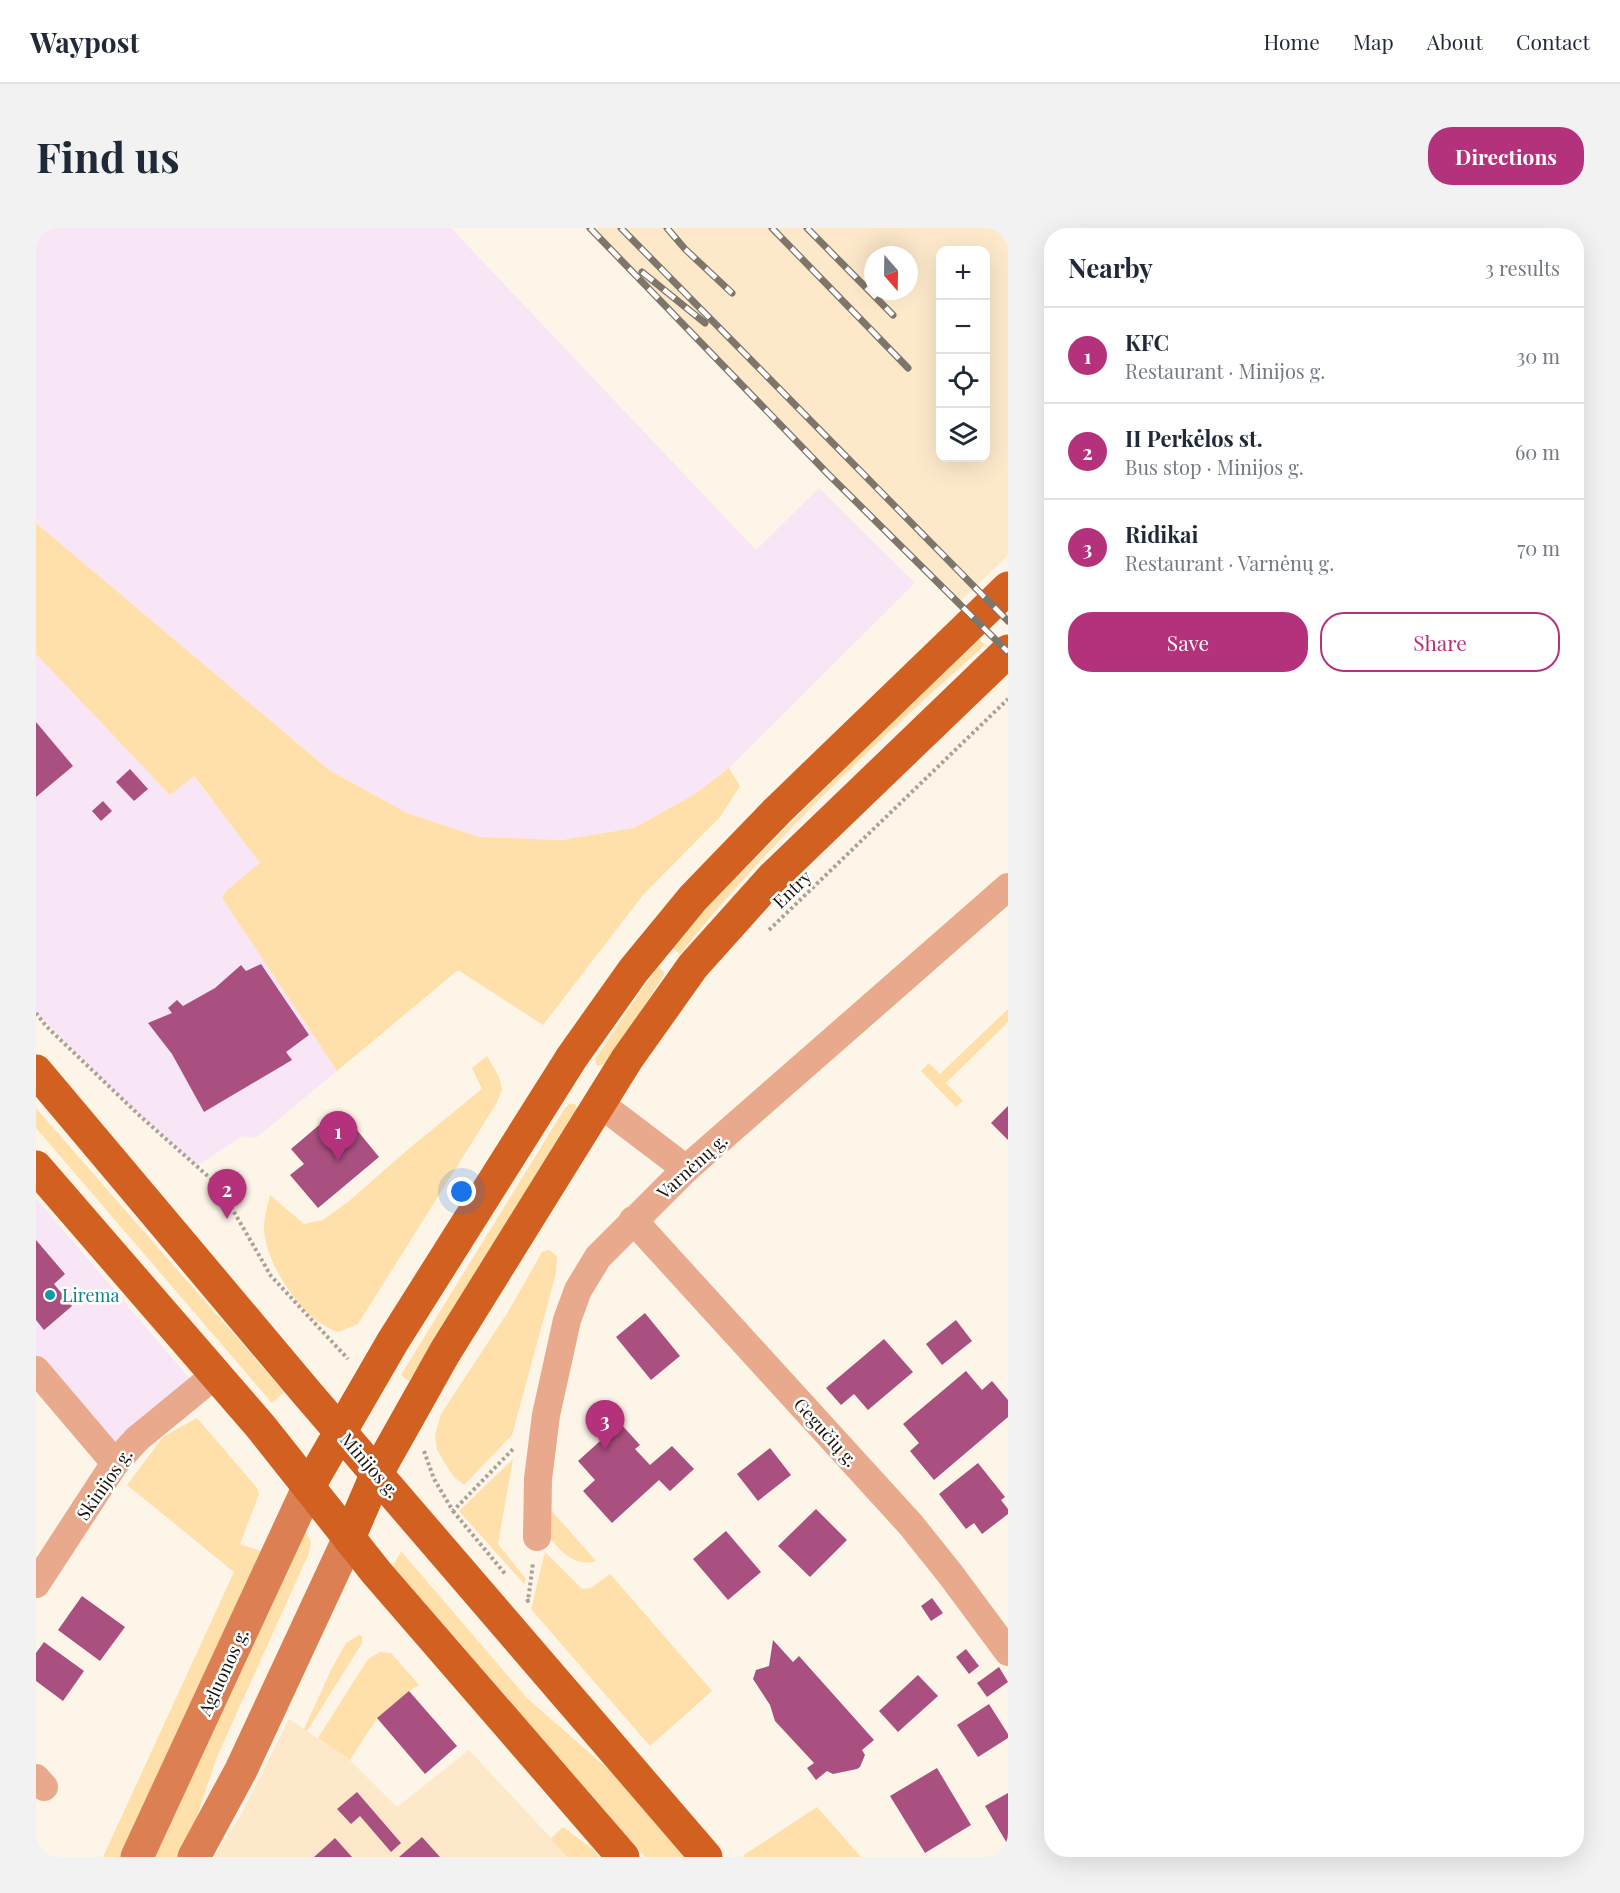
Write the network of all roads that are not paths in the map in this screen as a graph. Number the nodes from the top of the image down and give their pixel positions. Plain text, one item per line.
1 (1008, 588) edge
2 (1008, 651) edge
3 (1008, 887) edge
4 (36, 1071) edge
5 (559, 1077) junction
6 (599, 1103) junction
7 (36, 1167) edge
8 (686, 1169) junction
9 (633, 1220) junction
10 (36, 1370) edge
11 (215, 1375) junction
12 (340, 1431) junction
13 (115, 1463) junction
14 (377, 1473) junction
15 (309, 1486) junction
16 (537, 1537) road end
17 (349, 1538) junction
18 (36, 1584) edge
19 (1008, 1652) edge
20 (137, 1857) edge
21 (194, 1857) edge
22 (623, 1857) edge
23 (706, 1857) edge

1 - 5 main road
2 - 6 main road
3 - 8 street, Varnėnų g.
4 - 12 main road, Minijos g.
5 - 6 main road
5 - 12 main road
6 - 8 street
6 - 14 main road
7 - 11 main road
8 - 9 street, Varnėnų g.
9 - 16 street, Varnėnų g.
9 - 19 street, Gegučių g.
10 - 13 street
11 - 13 street, Skinijos g.
11 - 15 main road
12 - 14 main road, Minijos g.
12 - 15 main road
13 - 18 street, Skinijos g.
14 - 17 main road
14 - 23 main road, Minijos g.
15 - 17 main road
15 - 20 main road, Agluonos g.
17 - 21 main road
17 - 22 main road

